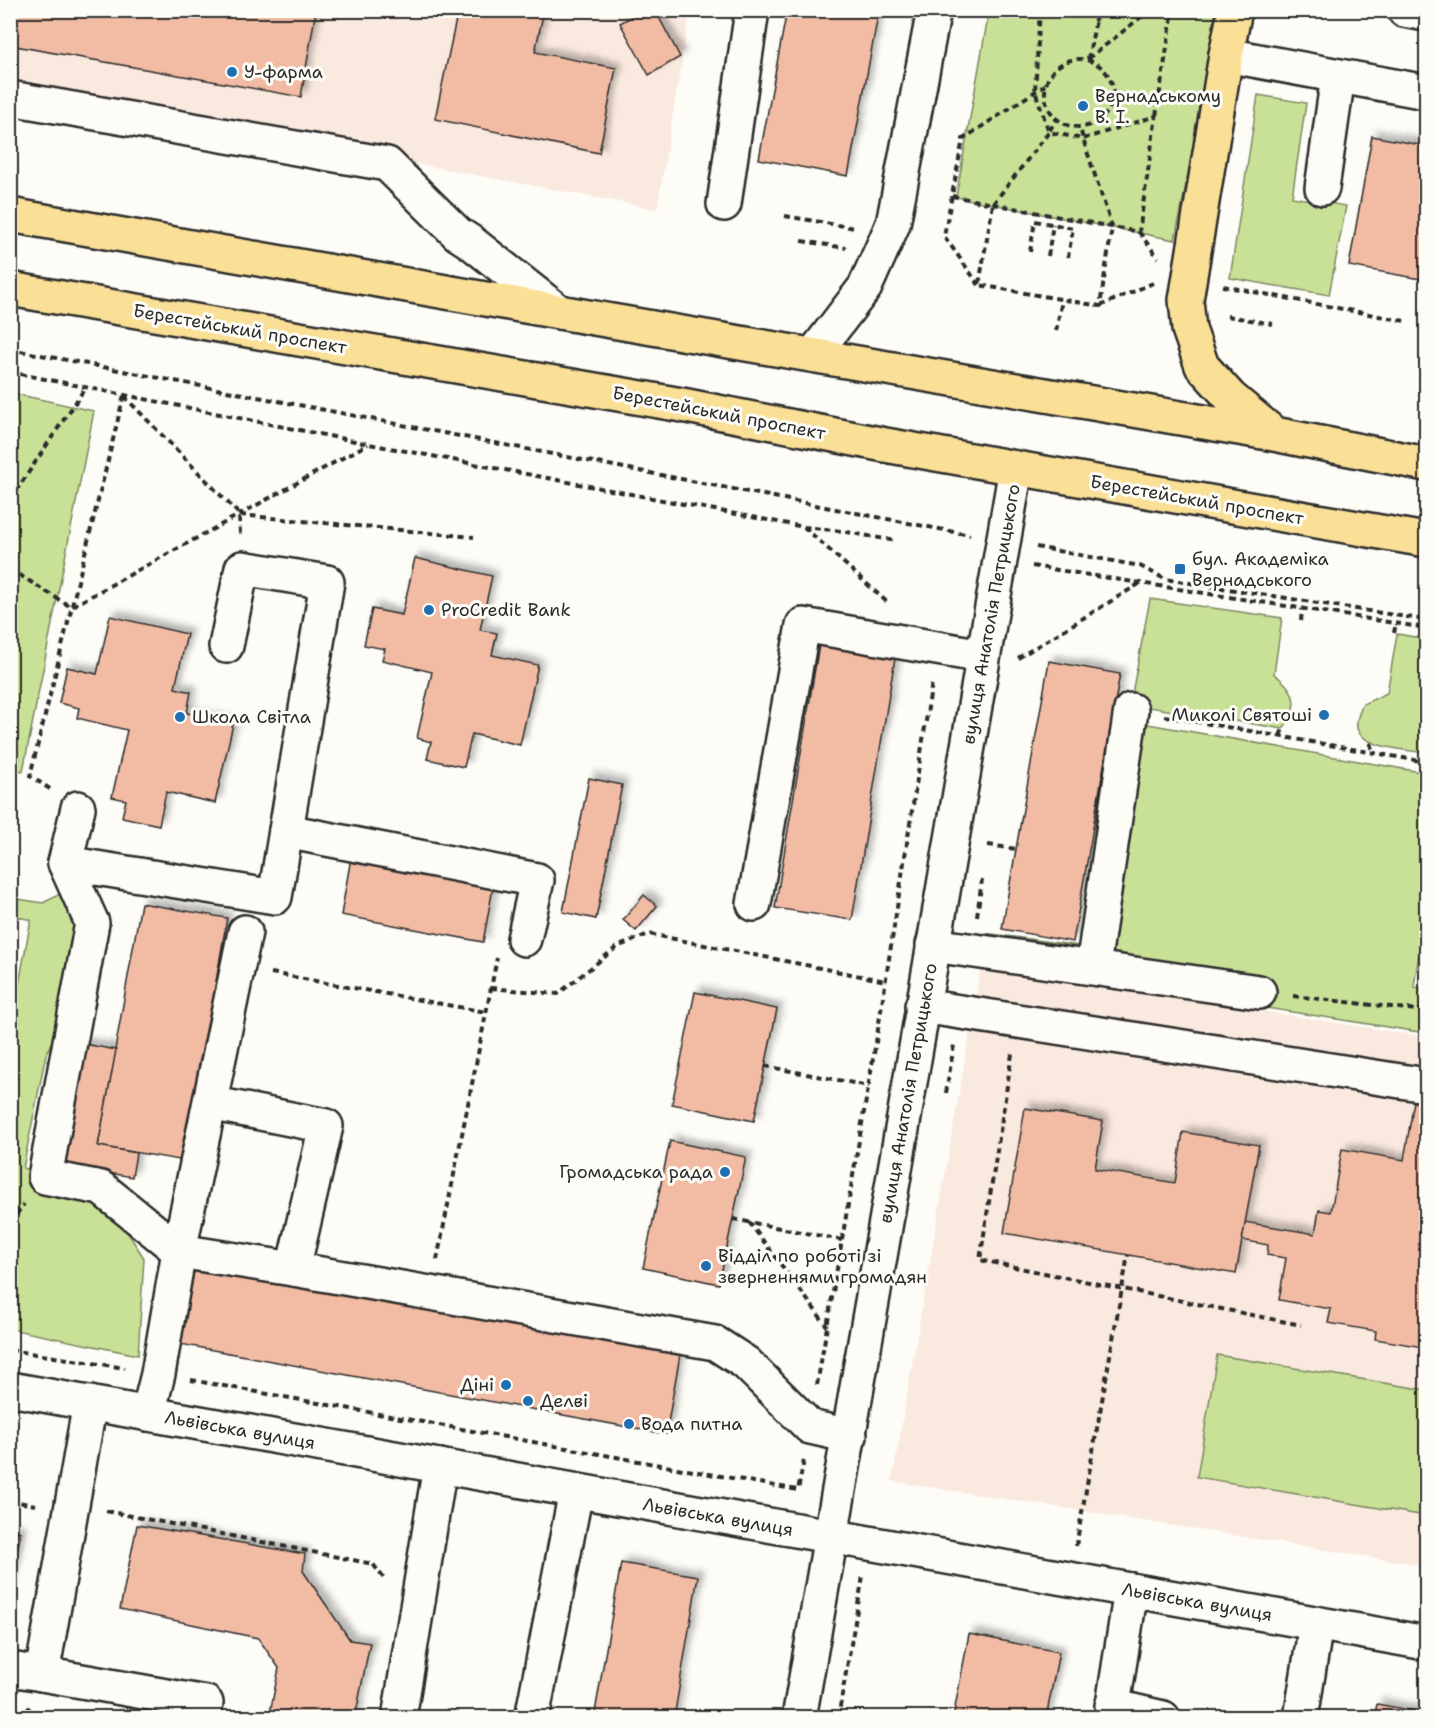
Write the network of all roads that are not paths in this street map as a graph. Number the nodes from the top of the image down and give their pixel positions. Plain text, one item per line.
1 (752, 10) edge
2 (934, 10) edge
3 (1235, 10) edge
4 (1404, 10) edge
5 (1426, 14) edge
6 (1226, 55) junction
7 (1338, 76) junction
8 (1426, 92) edge
9 (10, 98) edge
10 (1322, 188) dead end
11 (724, 204) dead end
12 (10, 215) edge
13 (10, 289) edge
14 (560, 312) junction
15 (813, 355) junction
16 (1274, 434) junction
17 (1426, 464) edge
18 (1016, 468) junction
19 (1426, 540) edge
20 (226, 646) dead end
21 (983, 656) junction
22 (1131, 710) road end
23 (78, 808) road end
24 (286, 831) junction
25 (65, 863) junction
26 (754, 904) dead end
27 (245, 932) dead end
28 (524, 939) road end
29 (933, 945) junction
30 (1093, 966) junction
31 (1259, 992) road end
32 (922, 1006) junction
33 (1426, 1085) edge
34 (210, 1103) junction
35 (179, 1251) junction
36 (293, 1269) junction
37 (10, 1389) edge
38 (90, 1403) junction
39 (148, 1414) junction
40 (850, 1436) junction
41 (440, 1466) junction
42 (576, 1491) junction
43 (832, 1537) junction
44 (1131, 1590) junction
45 (1316, 1624) junction
46 (1426, 1643) edge
47 (29, 1682) edge
48 (1112, 1712) edge
49 (203, 1718) edge
50 (399, 1718) edge
51 (532, 1718) edge
52 (799, 1718) edge
53 (1163, 1718) edge
54 (1301, 1718) edge

1 - 11 street
2 - 15 street
3 - 6 main road
4 - 5 street
6 - 7 street
6 - 16 main road
7 - 8 street
7 - 10 street
9 - 14 street
12 - 14 main road
13 - 18 main road, Берестейський проспект
14 - 15 main road
15 - 16 main road
16 - 17 main road
18 - 19 main road, Берестейський проспект
18 - 21 street, вулиця Анатолія Петрицького
20 - 24 street
21 - 26 street
21 - 29 street, вулиця Анатолія Петрицького
22 - 30 street
23 - 25 street
24 - 25 street
24 - 28 street
25 - 35 street
27 - 34 street
29 - 30 street
29 - 32 street, вулиця Анатолія Петрицького
30 - 31 street
32 - 33 street
32 - 40 street, вулиця Анатолія Петрицького
34 - 35 street
34 - 36 street
35 - 36 street
35 - 39 street
36 - 40 street
37 - 38 street, Львівська вулиця
38 - 39 street, Львівська вулиця
38 - 47 street
39 - 41 street, Львівська вулиця
40 - 43 street, вулиця Анатолія Петрицького
41 - 42 street, Львівська вулиця
41 - 50 street
42 - 43 street, Львівська вулиця
42 - 51 street
43 - 44 street, Львівська вулиця
43 - 52 street, вулиця Анатолія Петрицького
44 - 45 street, Львівська вулиця
44 - 48 street
45 - 46 street, Львівська вулиця
45 - 54 street
47 - 49 street
48 - 53 street

